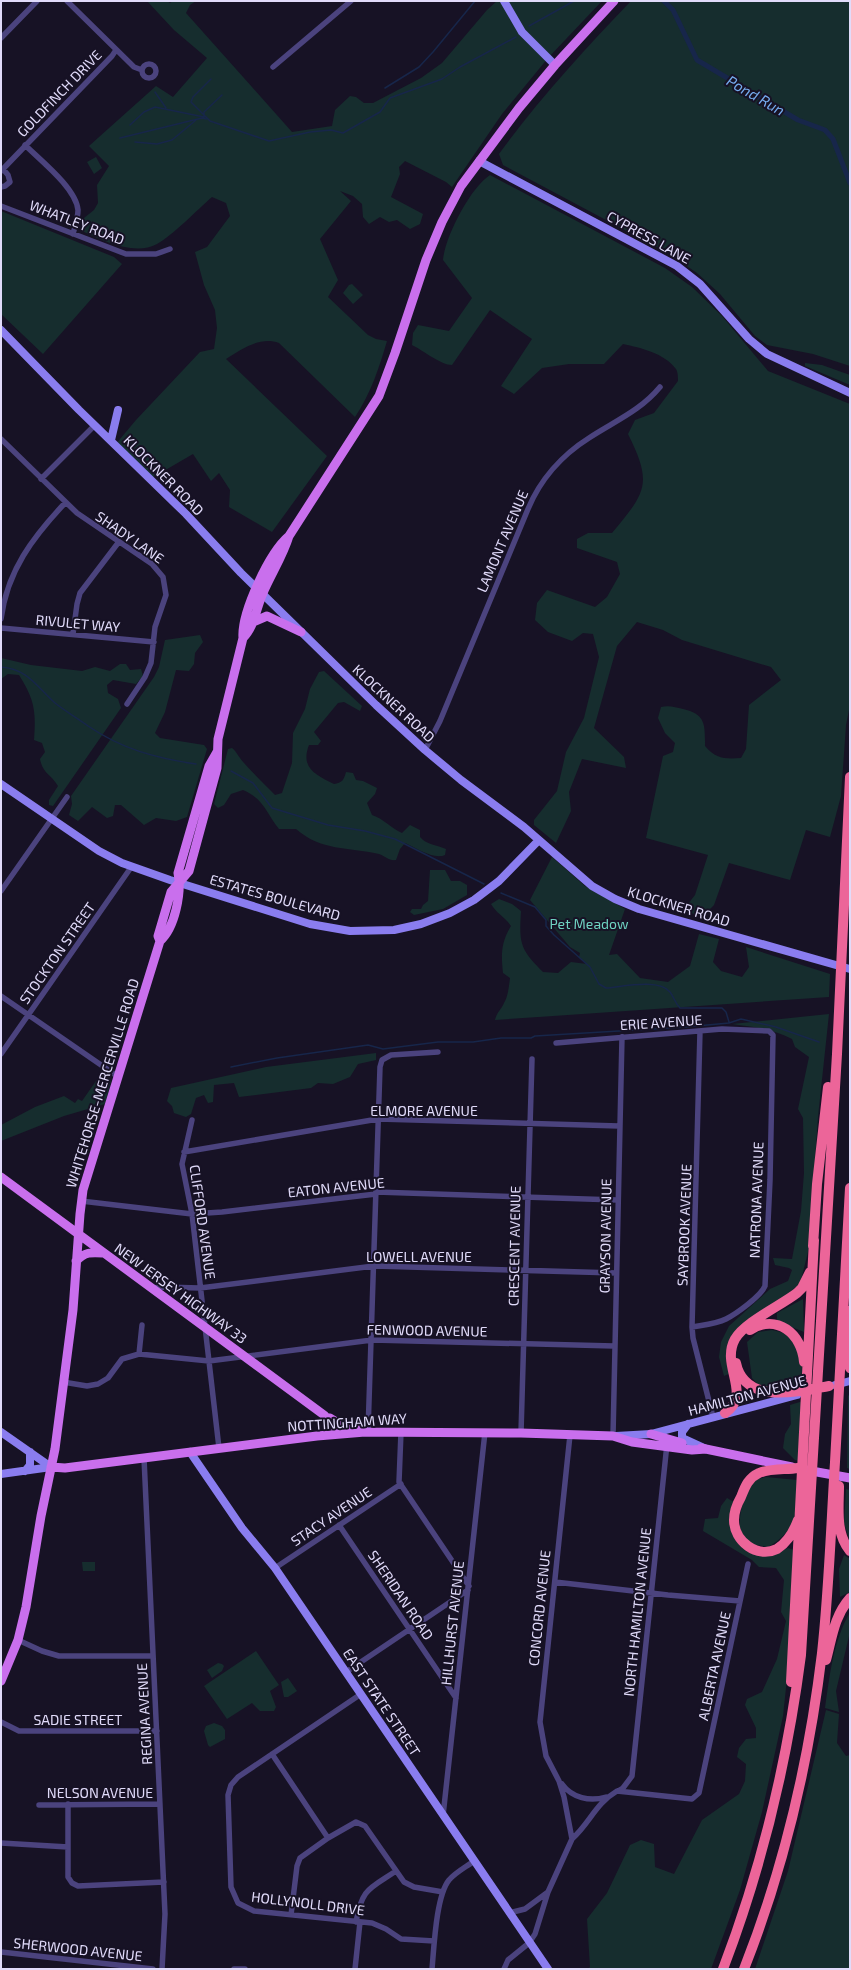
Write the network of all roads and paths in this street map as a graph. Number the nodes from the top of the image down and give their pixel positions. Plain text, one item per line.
1 (37, 1) edge
2 (67, 1) edge
3 (351, 1) edge
4 (504, 1) edge
5 (614, 1) edge
6 (1, 38) edge
7 (116, 50) junction
8 (555, 65) junction
9 (273, 67) dead end
10 (142, 70) dead end
11 (25, 145) junction
12 (479, 161) junction
13 (2, 170) edge
14 (1, 187) edge
15 (1, 206) edge
16 (73, 234) junction
17 (170, 249) dead end
18 (1, 330) edge
19 (660, 387) dead end
20 (850, 393) edge
21 (118, 410) dead end
22 (94, 425) junction
23 (1, 440) edge
24 (111, 440) junction
25 (41, 479) junction
26 (66, 503) junction
27 (118, 543) junction
28 (260, 591) junction
29 (1, 619) edge
30 (252, 625) junction
31 (1, 628) edge
32 (301, 632) junction
33 (73, 634) junction
34 (243, 638) junction
35 (154, 642) junction
36 (127, 704) dead end
37 (425, 750) junction
38 (850, 777) edge
39 (1, 784) edge
40 (67, 797) dead end
41 (52, 819) junction
42 (539, 840) junction
43 (132, 866) junction
44 (180, 883) junction
45 (1, 892) edge
46 (850, 969) edge
47 (1, 996) edge
48 (28, 1015) junction
49 (700, 1031) junction
50 (769, 1031) joint
51 (622, 1037) junction
52 (556, 1043) dead end
53 (438, 1052) dead end
54 (1, 1054) edge
55 (836, 1054) junction
56 (532, 1059) dead end
57 (118, 1076) junction
58 (378, 1119) junction
59 (192, 1120) dead end
60 (529, 1123) junction
61 (620, 1126) junction
62 (184, 1152) junction
63 (1, 1177) edge
64 (850, 1188) edge
65 (376, 1193) junction
66 (527, 1197) junction
67 (618, 1200) junction
68 (81, 1201) junction
69 (192, 1214) junction
70 (78, 1234) junction
71 (814, 1240) junction
72 (850, 1246) edge
73 (103, 1253) junction
74 (76, 1261) junction
75 (374, 1266) junction
76 (526, 1270) junction
77 (616, 1273) junction
78 (151, 1288) junction
79 (200, 1288) junction
80 (142, 1325) dead end
81 (692, 1327) junction
82 (205, 1328) junction
83 (372, 1340) junction
84 (524, 1344) junction
85 (614, 1346) junction
86 (139, 1354) junction
87 (244, 1356) junction
88 (209, 1361) junction
89 (846, 1361) edge
90 (810, 1364) junction
91 (850, 1381) edge
92 (63, 1382) junction
93 (829, 1386) junction
94 (725, 1414) junction
95 (324, 1415) junction
96 (713, 1417) junction
97 (689, 1424) junction
98 (668, 1429) junction
99 (1, 1432) edge
100 (367, 1432) junction
101 (401, 1432) junction
102 (485, 1432) junction
103 (521, 1433) junction
104 (341, 1434) junction
105 (651, 1434) junction
106 (570, 1435) junction
107 (613, 1436) junction
108 (667, 1443) junction
109 (219, 1448) junction
110 (706, 1449) junction
111 (30, 1452) junction
112 (190, 1452) junction
113 (144, 1458) junction
114 (51, 1467) junction
115 (798, 1468) junction
116 (25, 1471) junction
117 (1, 1474) edge
118 (850, 1478) edge
119 (401, 1484) junction
120 (806, 1496) junction
121 (836, 1503) junction
122 (801, 1514) junction
123 (339, 1525) junction
124 (850, 1551) edge
125 (748, 1564) dead end
126 (275, 1568) junction
127 (555, 1582) junction
128 (468, 1588) junction
129 (652, 1593) junction
130 (850, 1598) edge
131 (740, 1601) junction
132 (410, 1629) junction
133 (18, 1640) junction
134 (154, 1656) junction
135 (346, 1672) junction
136 (818, 1680) junction
137 (1, 1681) edge
138 (361, 1694) junction
139 (456, 1698) junction
140 (1, 1722) edge
141 (157, 1731) junction
142 (272, 1754) junction
143 (559, 1781) junction
144 (778, 1790) junction
145 (617, 1791) junction
146 (608, 1796) junction
147 (68, 1804) junction
148 (160, 1804) junction
149 (39, 1805) dead end
150 (443, 1816) junction
151 (328, 1838) junction
152 (572, 1839) junction
153 (1, 1843) edge
154 (68, 1848) junction
155 (474, 1861) junction
156 (396, 1871) junction
157 (164, 1882) junction
158 (443, 1892) junction
159 (548, 1892) junction
160 (509, 1913) junction
161 (291, 1915) junction
162 (358, 1922) junction
163 (434, 1941) junction
164 (530, 1943) junction
165 (1, 1952) edge
166 (153, 1969) edge
167 (162, 1969) edge
168 (234, 1969) edge
169 (245, 1969) edge
170 (355, 1969) edge
171 (432, 1969) edge
172 (504, 1969) edge
173 (548, 1969) edge
174 (723, 1969) edge
175 (744, 1969) edge

1 - 6 street
2 - 7 street
3 - 9 street
4 - 8 street
5 - 8 main road
7 - 10 street
7 - 11 street, GOLDFINCH DRIVE
8 - 12 main road
11 - 13 street, GOLDFINCH DRIVE
11 - 16 street
12 - 20 street, CYPRESS LANE
12 - 28 main road
13 - 14 street, GOLDFINCH DRIVE
15 - 16 street, WHATLEY ROAD
16 - 17 street, WHATLEY ROAD
18 - 22 street, KLOCKNER ROAD
19 - 37 street, LAMONT AVENUE
21 - 24 street
22 - 24 street, KLOCKNER ROAD
22 - 25 street
23 - 25 street, SHADY LANE
24 - 28 street, KLOCKNER ROAD
25 - 26 street, SHADY LANE
26 - 27 street, SHADY LANE
26 - 29 street
27 - 33 street
27 - 35 street, SHADY LANE
28 - 30 main road
28 - 32 street, KLOCKNER ROAD
28 - 34 main road
30 - 32 main road
30 - 34 main road
31 - 33 street, RIVULET WAY
32 - 37 street, KLOCKNER ROAD
33 - 35 street, RIVULET WAY
34 - 44 main road
35 - 36 street, SHADY LANE
37 - 42 street, KLOCKNER ROAD
38 - 55 highway
39 - 41 street, ESTATES BOULEVARD
40 - 41 street
41 - 43 street, ESTATES BOULEVARD
41 - 45 street
42 - 44 street, ESTATES BOULEVARD
42 - 46 street, KLOCKNER ROAD
43 - 44 street, ESTATES BOULEVARD
43 - 48 street, STOCKTON STREET
44 - 57 main road, WHITEHORSE-MERCERVILLE ROAD
47 - 48 street
48 - 54 street, STOCKTON STREET
48 - 57 street
49 - 50 street, ERIE AVENUE
49 - 51 street, ERIE AVENUE
49 - 81 street, SAYBROOK AVENUE
50 - 81 street, NATRONA AVENUE
51 - 52 street, ERIE AVENUE
51 - 61 street, GRAYSON AVENUE
53 - 58 street
55 - 71 highway
55 - 90 highway
56 - 60 street, CRESCENT AVENUE
57 - 68 main road, WHITEHORSE-MERCERVILLE ROAD
58 - 60 street, ELMORE AVENUE
58 - 62 street, ELMORE AVENUE
58 - 65 street
59 - 62 street, CLIFFORD AVENUE
60 - 61 street, ELMORE AVENUE
60 - 66 street, CRESCENT AVENUE
61 - 67 street, GRAYSON AVENUE
62 - 69 street, CLIFFORD AVENUE
63 - 70 main road, NEW JERSEY HIGHWAY 33
64 - 89 highway
65 - 66 street, EATON AVENUE
65 - 69 street, EATON AVENUE
65 - 75 street
66 - 67 street, EATON AVENUE
66 - 76 street, CRESCENT AVENUE
67 - 77 street, GRAYSON AVENUE
68 - 69 street, EATON AVENUE
68 - 70 main road, WHITEHORSE-MERCERVILLE ROAD
69 - 79 street, CLIFFORD AVENUE
70 - 73 main road, NEW JERSEY HIGHWAY 33
70 - 74 main road, WHITEHORSE-MERCERVILLE ROAD
71 - 90 highway
71 - 94 highway
72 - 89 highway
73 - 74 main road
73 - 78 main road, NEW JERSEY HIGHWAY 33
74 - 92 main road, WHITEHORSE-MERCERVILLE ROAD
75 - 76 street, LOWELL AVENUE
75 - 79 street, LOWELL AVENUE
75 - 83 street
76 - 77 street, LOWELL AVENUE
76 - 84 street, CRESCENT AVENUE
77 - 85 street, GRAYSON AVENUE
78 - 79 street, LOWELL AVENUE
78 - 82 main road, NEW JERSEY HIGHWAY 33
79 - 82 street, CLIFFORD AVENUE
80 - 86 street
81 - 96 street, SAYBROOK AVENUE
82 - 87 main road, NEW JERSEY HIGHWAY 33
82 - 88 street, CLIFFORD AVENUE
83 - 84 street, FENWOOD AVENUE
83 - 87 street, FENWOOD AVENUE
83 - 100 street
84 - 85 street, FENWOOD AVENUE
84 - 103 street, CRESCENT AVENUE
85 - 107 street, GRAYSON AVENUE
86 - 88 street, FENWOOD AVENUE
86 - 92 street, FENWOOD AVENUE
87 - 88 street, FENWOOD AVENUE
87 - 95 main road, NEW JERSEY HIGHWAY 33
88 - 109 street, CLIFFORD AVENUE
89 - 121 highway
90 - 93 highway
90 - 120 highway
90 - 120 highway
91 - 93 street, HAMILTON AVENUE
92 - 114 main road, WHITEHORSE-MERCERVILLE ROAD
93 - 94 street, HAMILTON AVENUE
94 - 96 street, HAMILTON AVENUE
95 - 100 main road
95 - 104 main road, NEW JERSEY HIGHWAY 33
96 - 97 street, HAMILTON AVENUE
97 - 98 street, HAMILTON AVENUE
97 - 110 street
98 - 105 street, HAMILTON AVENUE
98 - 108 street, NORTH HAMILTON AVENUE
99 - 111 street
100 - 101 main road, NOTTINGHAM WAY
100 - 104 main road, NOTTINGHAM WAY
101 - 102 main road, NOTTINGHAM WAY
101 - 119 street
102 - 103 main road, NOTTINGHAM WAY
102 - 128 street, HILLHURST AVENUE
103 - 106 main road, NOTTINGHAM WAY
104 - 109 main road, NOTTINGHAM WAY
105 - 107 street, HAMILTON AVENUE
105 - 108 main road, NOTTINGHAM WAY
106 - 107 main road, NOTTINGHAM WAY
106 - 127 street, CONCORD AVENUE
107 - 108 main road, NOTTINGHAM WAY
108 - 110 main road, NOTTINGHAM WAY
108 - 129 street, NORTH HAMILTON AVENUE
109 - 112 main road, NOTTINGHAM WAY
110 - 115 main road, NOTTINGHAM WAY
111 - 114 street
111 - 116 street
112 - 113 main road, NOTTINGHAM WAY
112 - 126 street, EAST STATE STREET
113 - 114 main road, NOTTINGHAM WAY
113 - 134 street, REGINA AVENUE
114 - 116 street
114 - 133 main road, WHITEHORSE-MERCERVILLE ROAD
115 - 118 main road, NOTTINGHAM WAY
115 - 122 highway
116 - 117 street
119 - 123 street, STACY AVENUE
119 - 128 street
120 - 122 highway
120 - 144 highway
121 - 124 highway
121 - 136 highway
122 - 144 highway
123 - 126 street, STACY AVENUE
123 - 132 street, SHERIDAN ROAD
125 - 131 street, ALBERTA AVENUE
126 - 135 street, EAST STATE STREET
127 - 129 street
127 - 143 street, CONCORD AVENUE
128 - 132 street
128 - 139 street, HILLHURST AVENUE
129 - 131 street
129 - 145 street, NORTH HAMILTON AVENUE
130 - 136 highway
131 - 145 street, ALBERTA AVENUE
132 - 135 street
132 - 139 street, SHERIDAN ROAD
133 - 134 street
133 - 137 main road, WHITEHORSE-MERCERVILLE ROAD
134 - 141 street, REGINA AVENUE
135 - 138 street, EAST STATE STREET
136 - 175 highway
138 - 142 street, HOLLYNOLL DRIVE
138 - 150 street, EAST STATE STREET
139 - 150 street, HILLHURST AVENUE
140 - 141 street, SADIE STREET
141 - 148 street, REGINA AVENUE
142 - 151 street
142 - 161 street, HOLLYNOLL DRIVE
143 - 146 street, CONCORD AVENUE
143 - 152 street, CONCORD AVENUE
144 - 174 highway
145 - 146 street, NORTH HAMILTON AVENUE
146 - 152 street
147 - 148 street, NELSON AVENUE
147 - 149 street, NELSON AVENUE
147 - 154 street
148 - 157 street, REGINA AVENUE
150 - 155 street, EAST STATE STREET
151 - 156 street
151 - 161 street
152 - 159 street
153 - 154 street
154 - 157 street
155 - 158 street
155 - 160 street, EAST STATE STREET
156 - 158 street
156 - 162 street
157 - 167 street, REGINA AVENUE
158 - 163 street
159 - 160 street
159 - 164 street
160 - 164 street, EAST STATE STREET
161 - 162 street, HOLLYNOLL DRIVE
162 - 163 street, HOLLYNOLL DRIVE
162 - 170 street
163 - 171 street
164 - 172 street
164 - 173 street, EAST STATE STREET
165 - 166 street, SHERWOOD AVENUE
168 - 169 street

